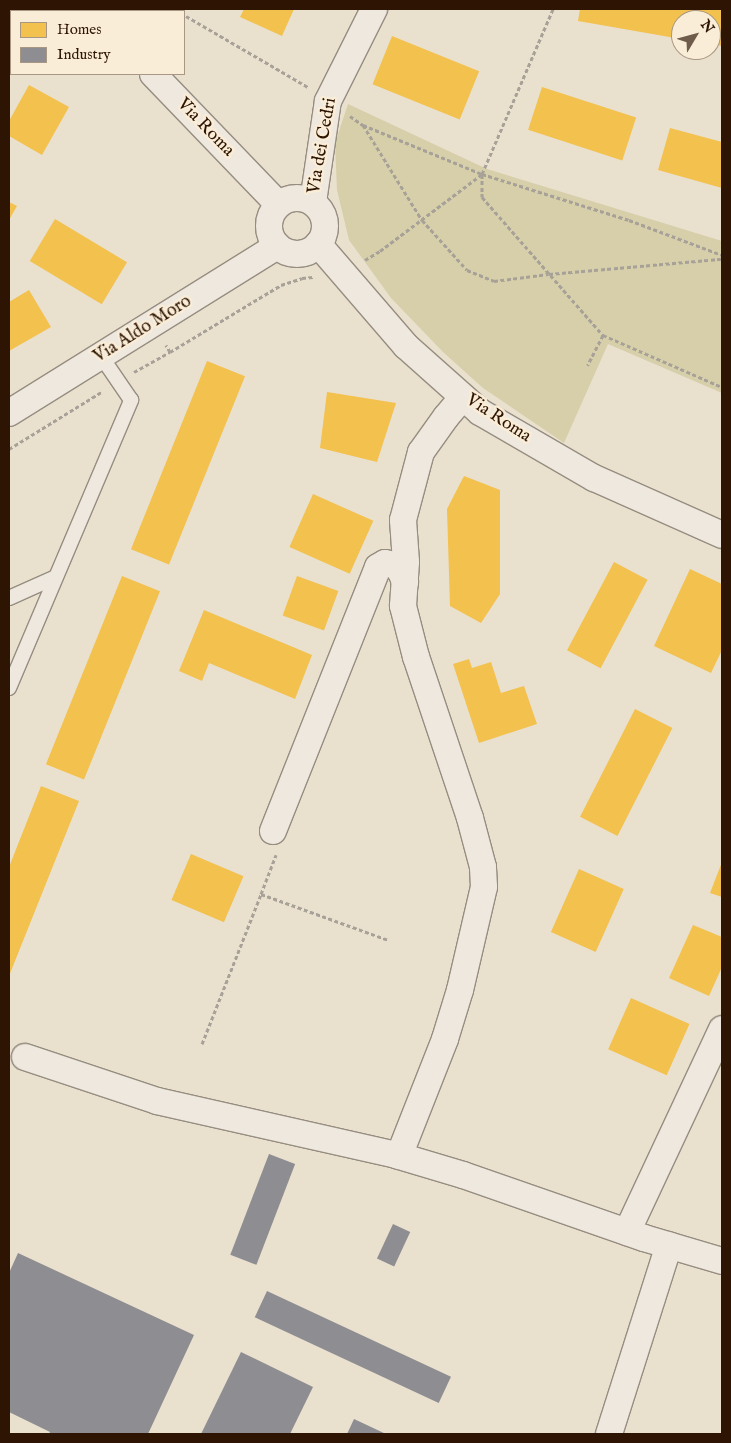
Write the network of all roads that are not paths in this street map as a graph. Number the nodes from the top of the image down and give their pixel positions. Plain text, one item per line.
1 (374, 9) edge
2 (154, 75) edge
3 (313, 202) junction
4 (278, 204) junction
5 (318, 244) junction
6 (277, 246) junction
7 (101, 356) junction
8 (463, 397) junction
9 (9, 413) edge
10 (722, 535) edge
11 (56, 578) junction
12 (404, 582) junction
13 (9, 598) edge
14 (10, 679) edge
15 (273, 832) road end
16 (722, 1029) edge
17 (25, 1057) dead end
18 (399, 1156) junction
19 (628, 1232) junction
20 (669, 1245) junction
21 (722, 1261) edge
22 (609, 1434) edge

1 - 3 street, Via dei Cedri
2 - 4 street, Via Roma
3 - 4 street
3 - 5 street
4 - 6 street
5 - 6 street
5 - 8 street, Via Roma
6 - 7 street, Via Aldo Moro
7 - 9 street, Via Aldo Moro
7 - 11 lane
8 - 10 street, Via Roma
8 - 12 street
11 - 13 lane
11 - 14 lane
12 - 15 street
12 - 18 street
16 - 19 street
17 - 18 street
18 - 19 street
19 - 20 street
20 - 21 street
20 - 22 street

